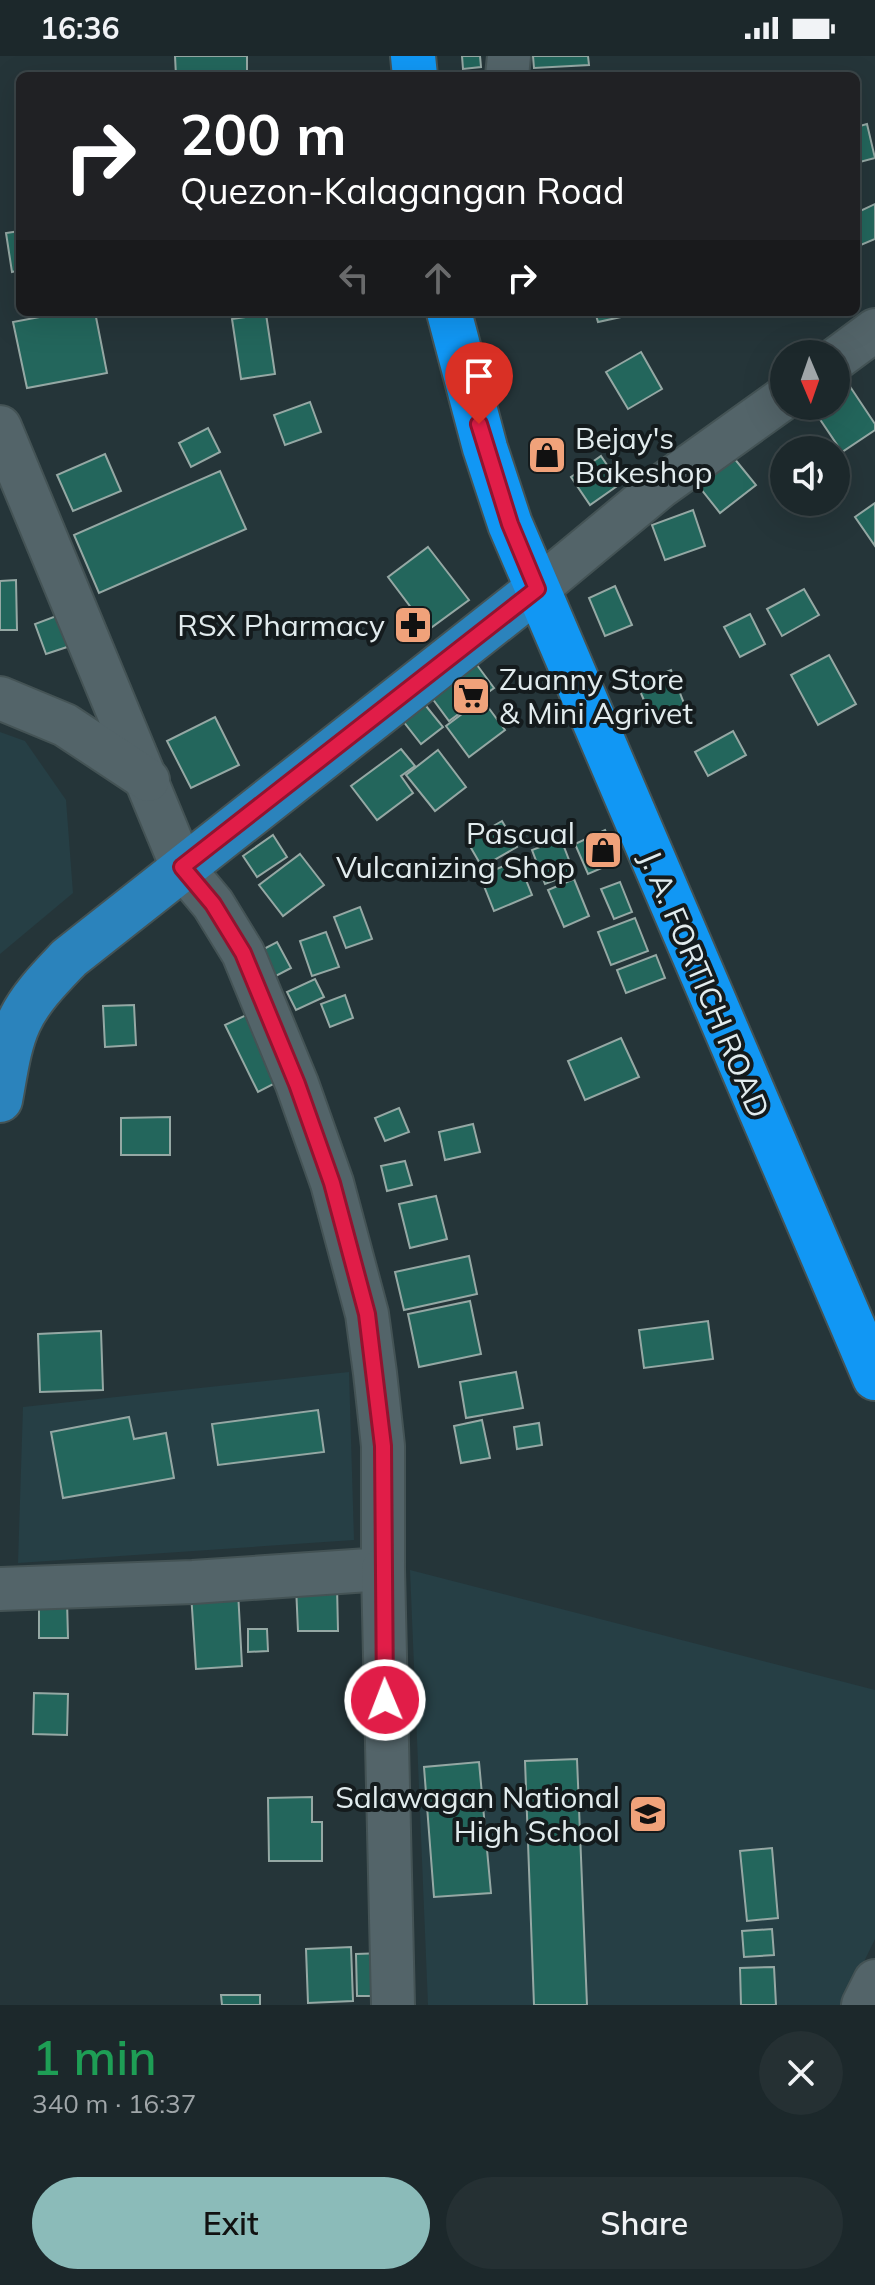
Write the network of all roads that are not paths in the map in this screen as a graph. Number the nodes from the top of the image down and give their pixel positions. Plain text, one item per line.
1 (450, 316) edge
2 (875, 330) edge
3 (850, 349) edge
4 (770, 408) edge
5 (0, 427) edge
6 (537, 589) junction
7 (0, 698) edge
8 (148, 780) junction
9 (182, 867) junction
10 (10, 1023) edge
11 (0, 1100) edge
12 (875, 1378) edge
13 (383, 1569) junction
14 (0, 1589) edge
15 (875, 1981) edge
16 (393, 2005) edge
17 (863, 2005) edge

1 - 6 highway, J. A. FORTICH ROAD
2 - 3 street
4 - 6 street
5 - 8 street
6 - 9 main road
6 - 12 highway, J. A. FORTICH ROAD
7 - 8 street
8 - 9 street
9 - 10 main road
9 - 13 street
10 - 11 main road
13 - 14 street
13 - 16 street
15 - 17 street

